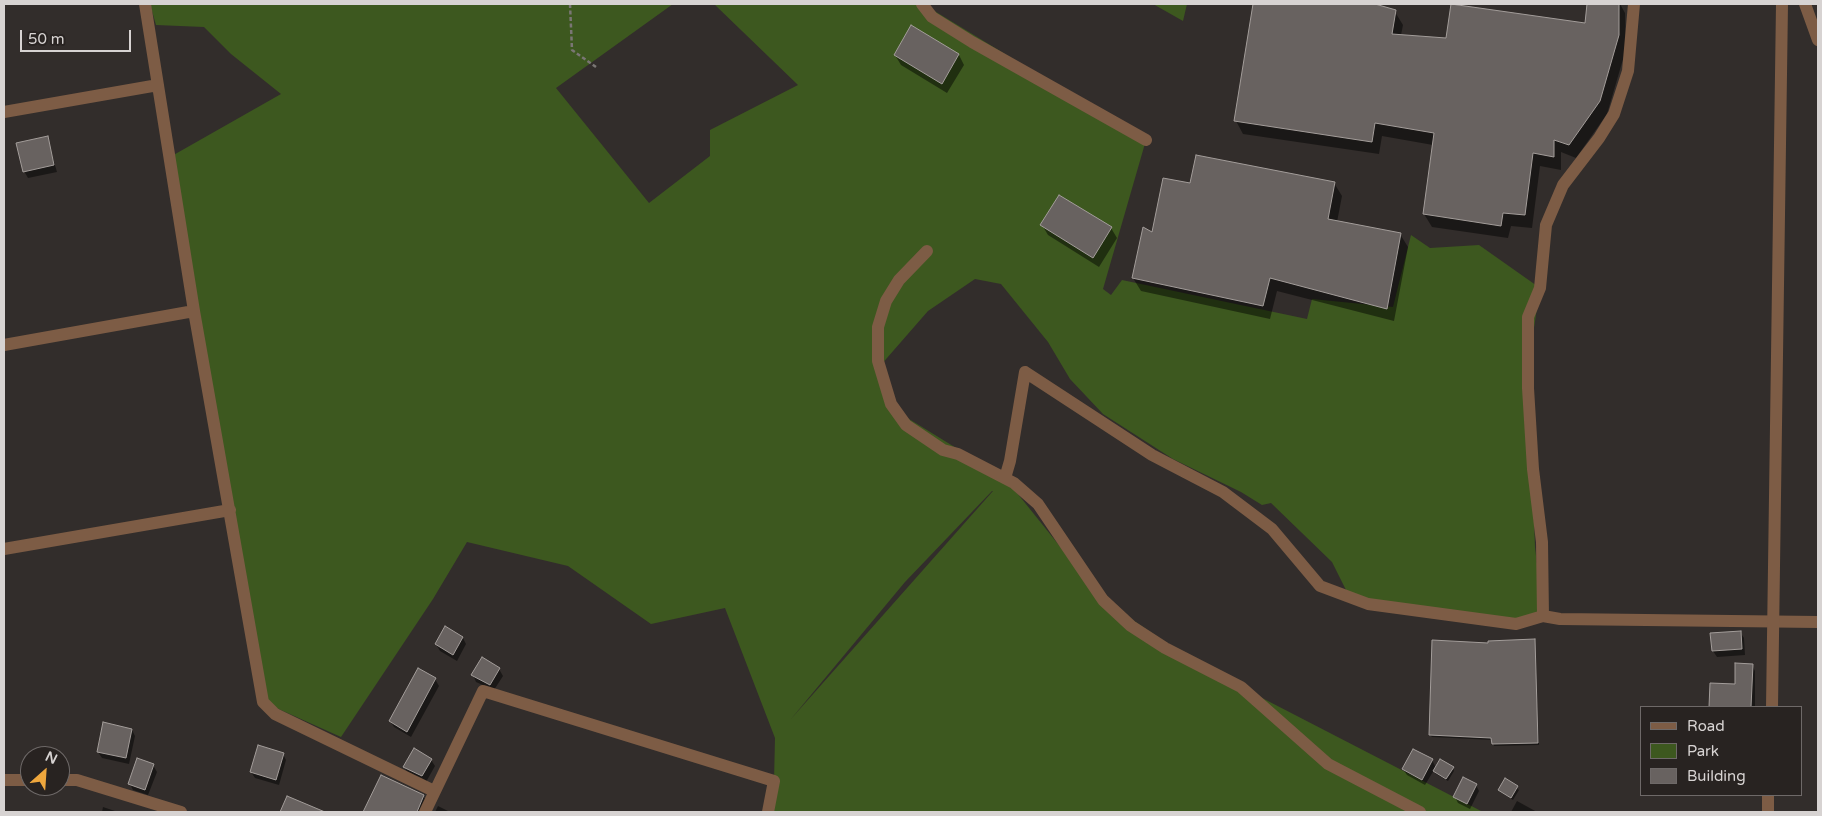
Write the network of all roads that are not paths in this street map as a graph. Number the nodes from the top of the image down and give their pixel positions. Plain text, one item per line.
1 (145, 4) edge
2 (922, 4) edge
3 (1634, 4) edge
4 (1782, 4) edge
5 (1805, 4) edge
6 (1818, 40) edge
7 (158, 85) junction
8 (4, 112) edge
9 (1146, 140) dead end
10 (927, 251) dead end
11 (194, 311) junction
12 (4, 346) edge
13 (1005, 478) junction
14 (230, 510) junction
15 (4, 549) edge
16 (1543, 616) junction
17 (1771, 620) junction
18 (1818, 622) edge
19 (1772, 706) edge
20 (4, 780) edge
21 (20, 780) edge
22 (70, 780) edge
23 (434, 791) junction
24 (1768, 796) edge
25 (181, 812) edge
26 (425, 812) edge
27 (768, 812) edge
28 (1420, 812) edge
29 (1768, 812) edge

1 - 7 street
2 - 9 street
3 - 16 street
4 - 17 street
5 - 6 street
7 - 8 street
7 - 11 street
10 - 13 street
11 - 12 street
11 - 14 street
13 - 16 street
13 - 28 street
14 - 15 street
14 - 23 street
16 - 17 street
17 - 18 street
17 - 19 street
20 - 21 street
22 - 25 street
23 - 26 street
23 - 27 street
24 - 29 street

